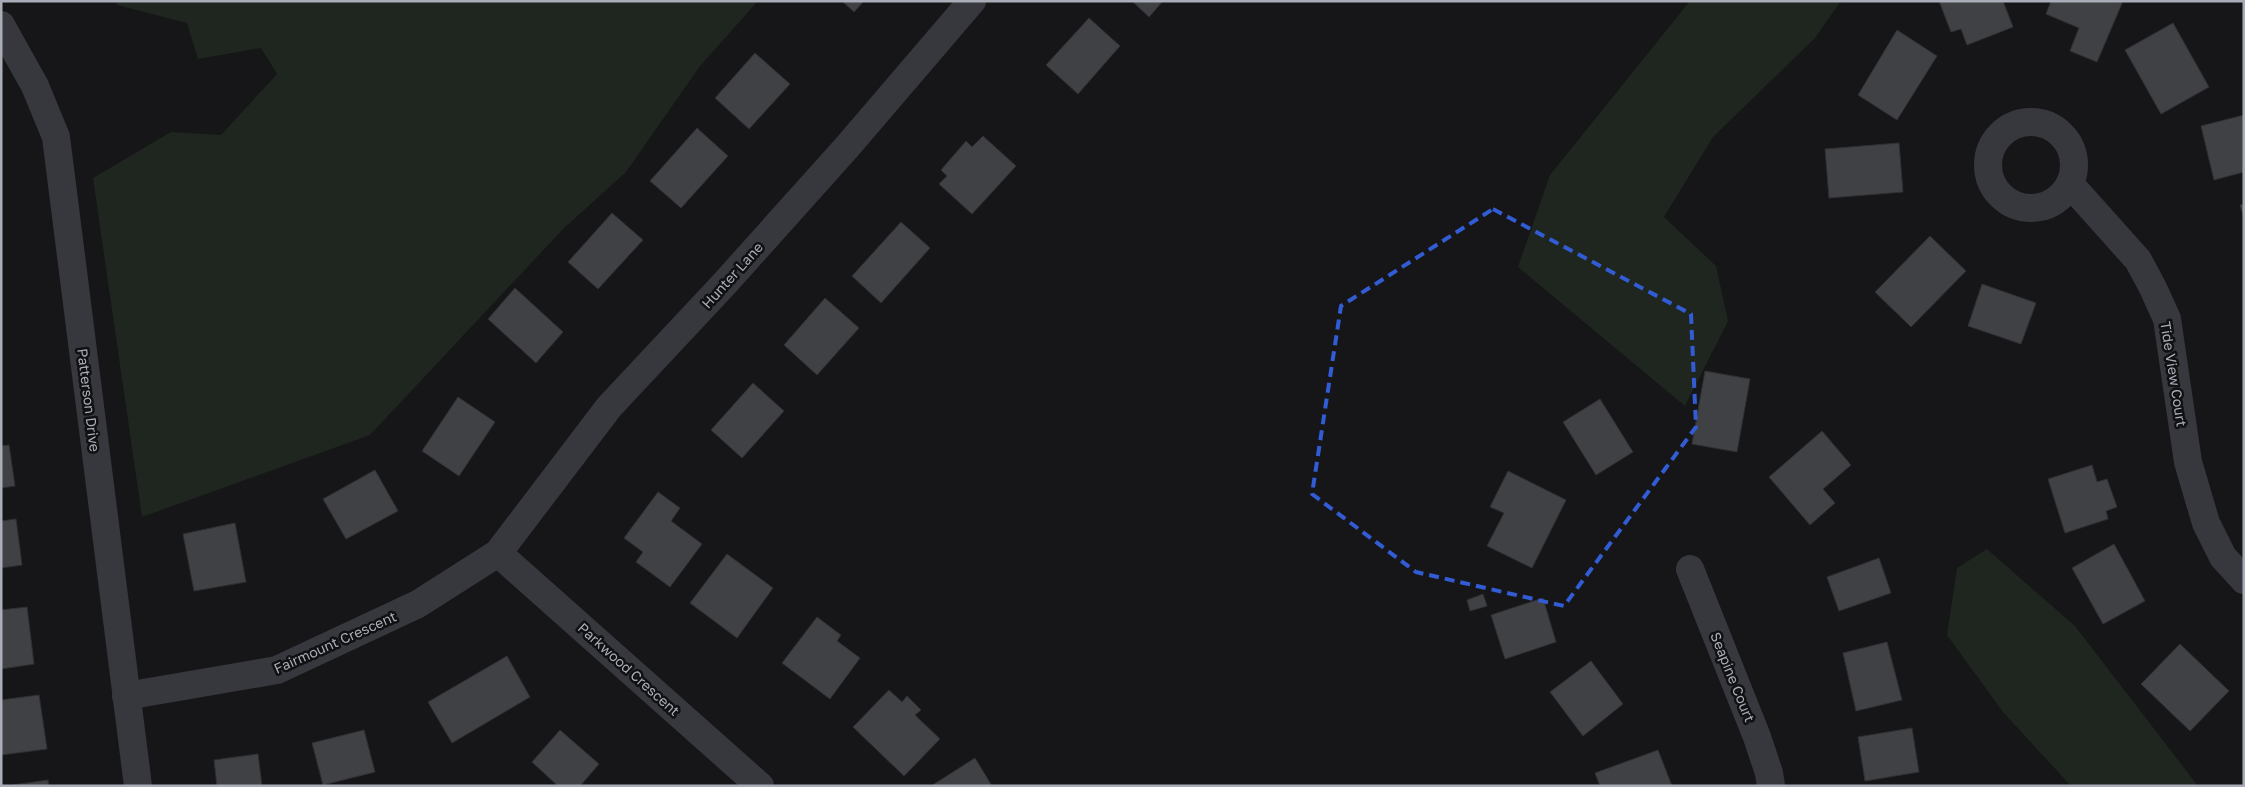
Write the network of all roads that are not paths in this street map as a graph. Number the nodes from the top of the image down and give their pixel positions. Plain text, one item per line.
1 (972, 1) edge
2 (1, 25) edge
3 (2070, 184) dead end
4 (498, 553) junction
5 (1690, 569) dead end
6 (2244, 580) edge
7 (126, 696) junction
8 (138, 786) edge
9 (760, 786) edge
10 (1771, 786) edge

1 - 4 street, Hunter Lane
2 - 7 street, Patterson Drive
3 - 6 street, Tide View Court
4 - 7 street, Fairmount Crescent
4 - 9 street, Parkwood Crescent
5 - 10 street, Seapine Court
7 - 8 street, Patterson Drive

